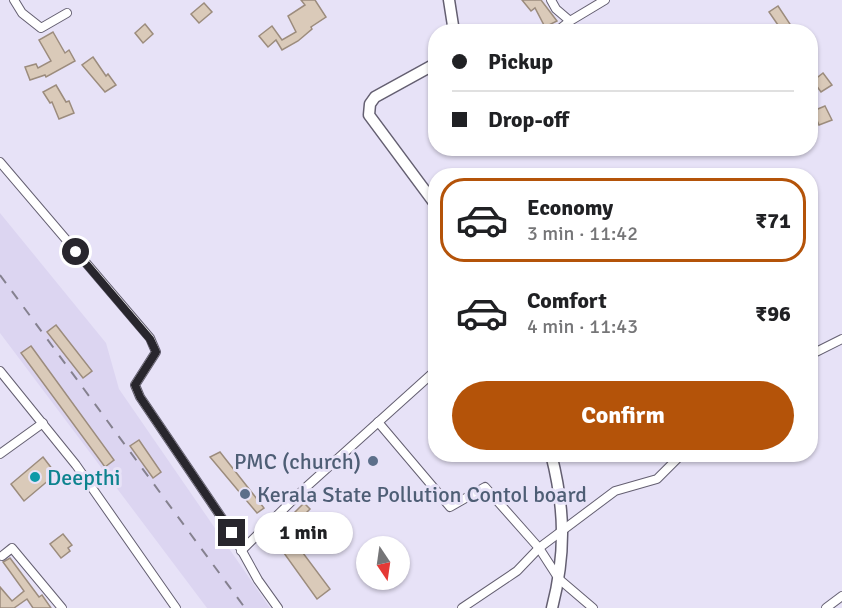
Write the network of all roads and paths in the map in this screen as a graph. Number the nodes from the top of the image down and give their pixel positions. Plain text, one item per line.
1 (14, 0) edge
2 (450, 0) edge
3 (551, 0) edge
4 (605, 0) edge
5 (67, 13) dead end
6 (570, 21) junction
7 (453, 24) edge
8 (566, 24) edge
9 (428, 68) edge
10 (0, 162) edge
11 (428, 195) edge
12 (842, 339) edge
13 (818, 351) edge
14 (0, 371) edge
15 (428, 377) edge
16 (378, 422) junction
17 (43, 423) junction
18 (0, 454) edge
19 (553, 462) edge
20 (674, 462) edge
21 (562, 530) junction
22 (539, 548) junction
23 (241, 551) junction
24 (1, 556) edge
25 (559, 579) junction
26 (842, 596) edge
27 (62, 608) edge
28 (176, 608) edge
29 (278, 608) edge
30 (462, 608) edge
31 (552, 608) edge
32 (593, 608) edge
33 (826, 608) edge

1 - 5 street
2 - 7 main road
3 - 6 street
4 - 6 street
6 - 8 street
9 - 11 main road
10 - 23 street
12 - 13 street
14 - 17 street
15 - 16 street
16 - 22 street
16 - 23 street
17 - 18 street
17 - 28 street
19 - 21 main road
20 - 21 street
21 - 22 street
21 - 25 main road
22 - 25 street
22 - 30 street
23 - 29 street
24 - 27 street
25 - 31 main road
25 - 32 street
26 - 33 street

